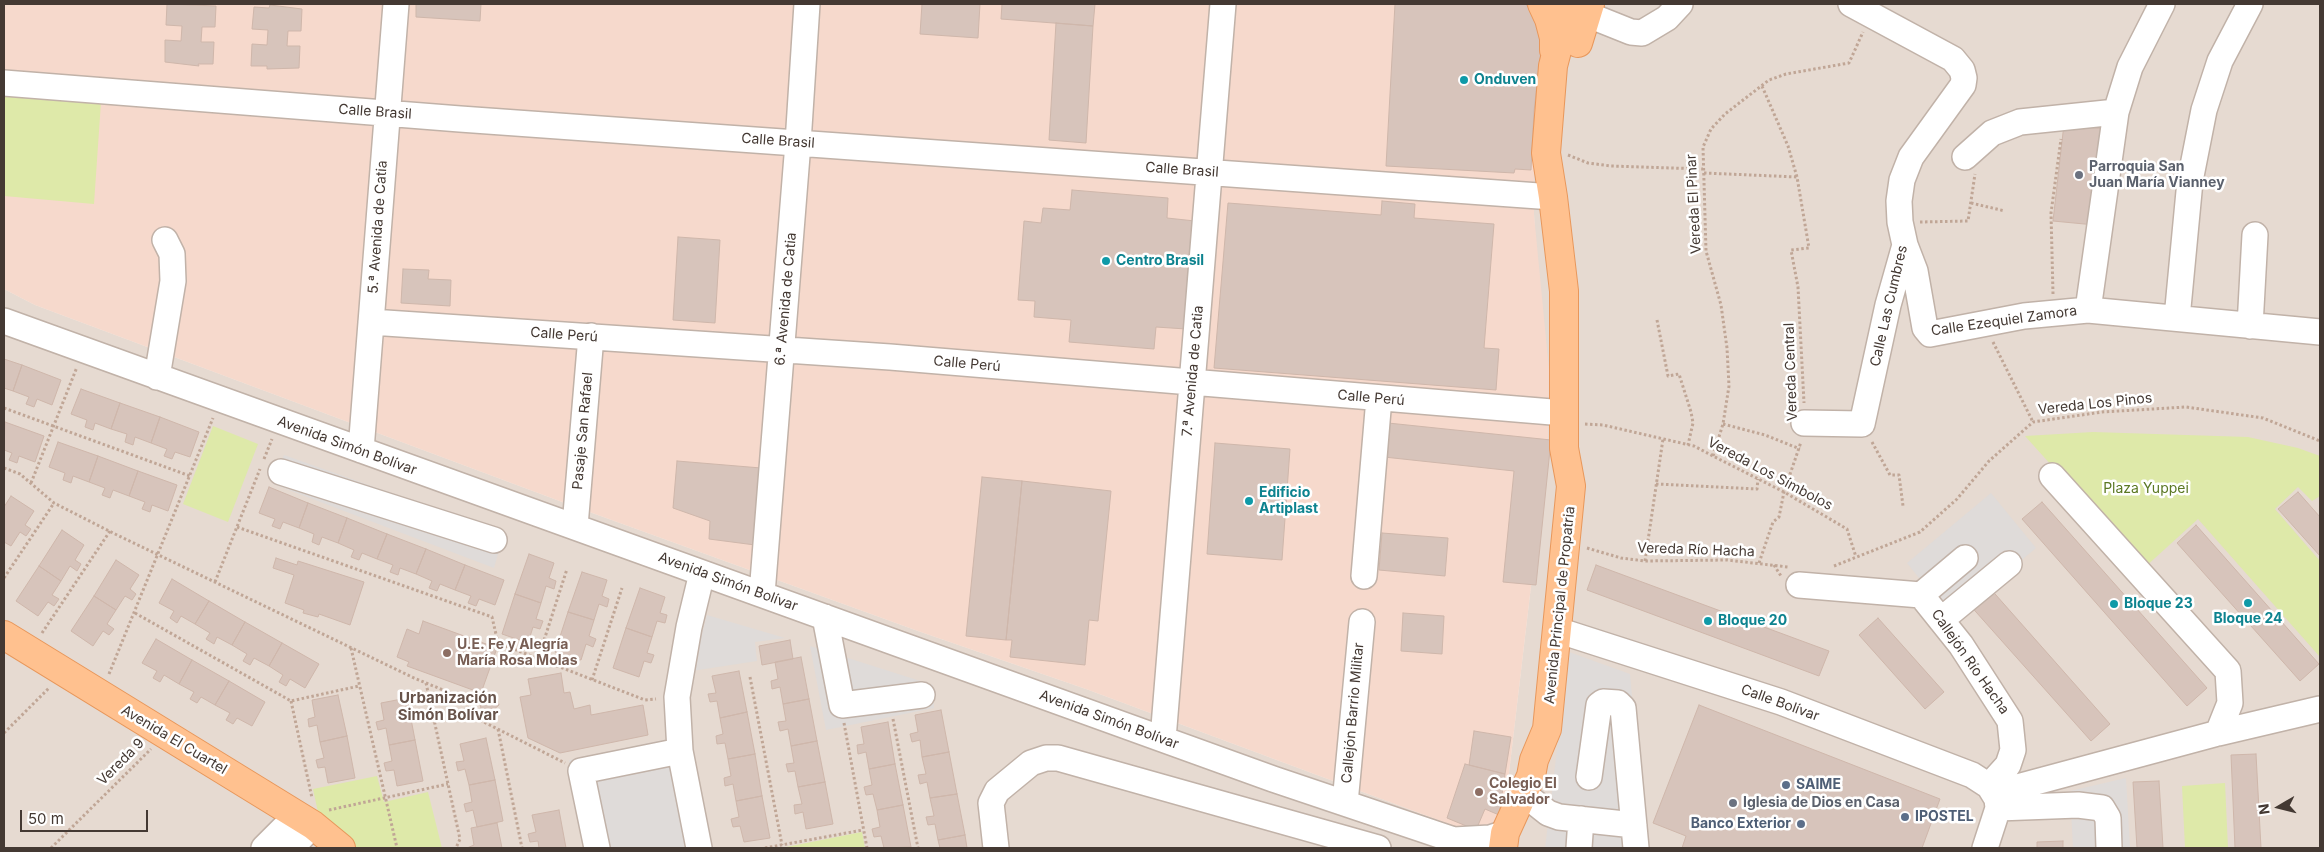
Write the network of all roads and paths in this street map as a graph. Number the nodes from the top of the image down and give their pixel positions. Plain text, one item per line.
1 (396, 4) edge
2 (807, 4) edge
3 (1223, 4) edge
4 (1542, 4) edge
5 (1680, 4) edge
6 (2162, 4) edge
7 (2250, 4) edge
8 (1582, 7) edge
9 (1861, 9) edge
10 (1554, 66) junction
11 (4, 83) edge
12 (1762, 86) junction
13 (2116, 112) junction
14 (386, 113) junction
15 (2063, 118) junction
16 (798, 142) junction
17 (1972, 151) joint
18 (1565, 154) junction
19 (1704, 171) junction
20 (1209, 172) junction
21 (1797, 177) junction
22 (1553, 197) junction
23 (1971, 203) junction
24 (2006, 211) dead end
25 (1903, 234) junction
26 (2255, 235) dead end
27 (165, 240) dead end
28 (2088, 310) junction
29 (2054, 315) junction
30 (2177, 318) junction
31 (1657, 320) dead end
32 (4, 321) edge
33 (371, 322) junction
34 (1983, 324) junction
35 (2250, 326) junction
36 (2320, 332) edge
37 (591, 336) junction
38 (782, 349) junction
39 (84, 350) junction
40 (157, 377) junction
41 (1192, 383) junction
42 (1379, 398) junction
43 (220, 400) junction
44 (4, 408) edge
45 (279, 421) junction
46 (2033, 422) junction
47 (1804, 423) junction
48 (1723, 424) junction
49 (1862, 424) junction
50 (54, 426) junction
51 (1564, 428) junction
52 (1663, 439) junction
53 (2320, 441) edge
54 (1688, 445) junction
55 (1800, 449) junction
56 (361, 450) junction
57 (1713, 456) junction
58 (4, 468) edge
59 (281, 472) dead end
60 (190, 476) junction
61 (431, 476) junction
62 (2052, 476) dead end
63 (1758, 479) junction
64 (31, 483) junction
65 (1656, 484) junction
66 (1784, 492) junction
67 (54, 503) junction
68 (1903, 506) dead end
69 (418, 516) junction
70 (575, 526) junction
71 (237, 527) junction
72 (110, 532) junction
73 (494, 540) dead end
74 (1566, 541) junction
75 (159, 555) junction
76 (1856, 557) junction
77 (1965, 558) dead end
78 (1645, 560) junction
79 (1759, 563) junction
80 (2009, 564) dead end
81 (1826, 568) dead end
82 (567, 569) dead end
83 (702, 573) junction
84 (1364, 576) dead end
85 (1795, 576) joint
86 (4, 578) edge
87 (215, 582) junction
88 (622, 588) dead end
89 (762, 594) junction
90 (1921, 595) junction
91 (135, 613) junction
92 (825, 617) junction
93 (1941, 620) junction
94 (1362, 622) dead end
95 (1557, 630) junction
96 (4, 635) edge
97 (351, 648) junction
98 (30, 652) junction
99 (538, 659) junction
100 (64, 673) junction
101 (750, 677) dead end
102 (592, 680) junction
103 (426, 683) junction
104 (359, 686) junction
105 (100, 695) junction
106 (922, 695) dead end
107 (677, 697) junction
108 (890, 700) junction
109 (291, 701) junction
110 (842, 706) junction
111 (2320, 709) edge
112 (498, 729) junction
113 (4, 733) edge
114 (2218, 733) junction
115 (165, 734) junction
116 (1163, 739) junction
117 (680, 751) junction
118 (1534, 760) junction
119 (581, 771) junction
120 (1589, 777) dead end
121 (448, 784) junction
122 (1994, 796) junction
123 (385, 798) junction
124 (1520, 801) junction
125 (1345, 804) junction
126 (1581, 819) junction
127 (311, 820) junction
128 (863, 830) junction
129 (1635, 836) edge
130 (1425, 840) edge
131 (1510, 843) edge
132 (1460, 844) edge
133 (782, 845) junction
134 (51, 848) edge
135 (264, 848) edge
136 (291, 848) edge
137 (341, 848) edge
138 (397, 848) edge
139 (456, 848) edge
140 (522, 848) edge
141 (597, 848) edge
142 (699, 848) edge
143 (765, 848) edge
144 (867, 848) edge
145 (918, 848) edge
146 (996, 848) edge
147 (1378, 848) edge
148 (1579, 848) edge
149 (1986, 848) edge
150 (2109, 848) edge

1 - 14 street, 5.ª Avenida de Catia
2 - 16 street, 6.ª Avenida de Catia
3 - 20 street, 7.ª Avenida de Catia
4 - 10 main road
5 - 8 street
6 - 13 street
7 - 30 street
8 - 10 main road, Avenida Principal de Propatria
8 - 18 main road, Avenida Principal de Propatria
9 - 12 path, Vereda El Pinar
9 - 25 street, Calle Las Cumbres
10 - 22 main road, Avenida Principal de Propatria
11 - 14 street, Calle Brasil
12 - 19 path, Vereda El Pinar
12 - 21 path
13 - 15 street
13 - 28 street
14 - 16 street, Calle Brasil
14 - 33 street, 5.ª Avenida de Catia
15 - 17 street
15 - 29 path
16 - 20 street, Calle Brasil
16 - 38 street, 6.ª Avenida de Catia
17 - 23 path
18 - 19 path
18 - 22 main road, Avenida Principal de Propatria
19 - 21 path
19 - 48 path, Vereda El Pinar
20 - 22 street, Calle Brasil
20 - 41 street, 7.ª Avenida de Catia
21 - 47 path, Vereda Central
22 - 51 main road, Avenida Principal de Propatria
23 - 24 path
23 - 25 path
25 - 34 street, Calle Ezequiel Zamora
25 - 49 street, Calle Las Cumbres
26 - 35 street
27 - 40 street
28 - 29 street, Calle Ezequiel Zamora
28 - 30 street, Calle Ezequiel Zamora
29 - 34 street, Calle Ezequiel Zamora
30 - 35 street, Calle Ezequiel Zamora
31 - 54 path
32 - 39 street, Avenida Simón Bolívar
33 - 37 street, Calle Perú
33 - 56 street, 5.ª Avenida de Catia
34 - 46 path
35 - 36 street, Calle Ezequiel Zamora
37 - 38 street, Calle Perú
37 - 70 street, Pasaje San Rafael
38 - 41 street, Calle Perú
38 - 89 street, 6.ª Avenida de Catia
39 - 40 street, Avenida Simón Bolívar
39 - 50 path
40 - 43 street, Avenida Simón Bolívar
41 - 42 street, Calle Perú
41 - 116 street, 7.ª Avenida de Catia
42 - 51 street, Calle Perú
42 - 84 street
43 - 45 street, Avenida Simón Bolívar
43 - 60 path
44 - 50 path
45 - 56 street, Avenida Simón Bolívar
45 - 71 path
46 - 53 path, Vereda Los Pinos
46 - 76 path, Vereda Los Pinos
47 - 49 street
47 - 55 path, Vereda Central
48 - 55 path
48 - 57 path, Vereda El Pinar
49 - 68 path
50 - 60 path
50 - 64 path
51 - 52 path, Vereda Los Símbolos
51 - 74 main road, Avenida Principal de Propatria
51 - 118 main road, Avenida Principal de Propatria
52 - 54 path, Vereda Los Símbolos
52 - 65 path
54 - 57 path, Vereda Los Símbolos
55 - 66 path, Vereda Central
56 - 61 street, Avenida Simón Bolívar
57 - 63 path, Vereda Los Símbolos
58 - 64 path
59 - 69 street
60 - 75 path
61 - 69 street
61 - 70 street, Avenida Simón Bolívar
62 - 114 street
63 - 65 path
63 - 66 path, Vereda Los Símbolos
64 - 67 path
65 - 78 path
66 - 76 path, Vereda Los Símbolos
66 - 79 path, Vereda Central
67 - 72 path
67 - 86 path
69 - 73 street
70 - 83 street, Avenida Simón Bolívar
71 - 87 path
71 - 99 path
72 - 75 path
72 - 98 path
74 - 78 path, Vereda Río Hacha
74 - 95 main road, Avenida Principal de Propatria
75 - 87 path
75 - 91 path
76 - 81 path
77 - 90 street
78 - 79 path, Vereda Río Hacha
79 - 85 path, Vereda Río Hacha
80 - 93 street
82 - 99 path
83 - 89 street, Avenida Simón Bolívar
83 - 107 street
85 - 90 street, Callejón Río Hacha
87 - 97 path
88 - 102 path
89 - 92 street, Avenida Simón Bolívar
90 - 93 street, Callejón Río Hacha
91 - 105 path
91 - 109 path
92 - 110 street
92 - 116 street, Avenida Simón Bolívar
93 - 122 street, Callejón Río Hacha
94 - 125 street, Callejón Barrio Militar
95 - 118 main road, Avenida Principal de Propatria
95 - 122 street, Calle Bolívar
96 - 98 main road, Avenida El Cuartel
97 - 103 path
97 - 104 path
98 - 100 main road, Avenida El Cuartel
99 - 102 path
100 - 105 main road, Avenida El Cuartel
100 - 113 path
101 - 133 path
102 - 107 path
103 - 112 path
103 - 121 path
104 - 109 path
104 - 123 path
105 - 115 main road, Avenida El Cuartel
106 - 108 street
107 - 117 street
108 - 110 street
108 - 145 path
109 - 127 path
110 - 128 path
111 - 114 street
112 - 119 path
112 - 140 path
114 - 122 street
115 - 127 main road, Avenida El Cuartel
115 - 134 path, Vereda 9
116 - 125 street, Avenida Simón Bolívar
117 - 119 street
117 - 142 street
118 - 124 main road, Avenida Principal de Propatria
119 - 141 street
120 - 129 street
121 - 123 path
121 - 139 path
122 - 149 street
122 - 150 street
123 - 127 path
123 - 138 path
124 - 126 street
124 - 131 main road, Avenida Principal de Propatria
125 - 130 street, Avenida Simón Bolívar
126 - 129 street
126 - 148 street
127 - 135 street
127 - 136 street
127 - 137 main road, Avenida El Cuartel
128 - 133 path
128 - 144 path
130 - 132 street, Avenida Simón Bolívar
131 - 132 street, Avenida Simón Bolívar
133 - 143 path
146 - 147 street

